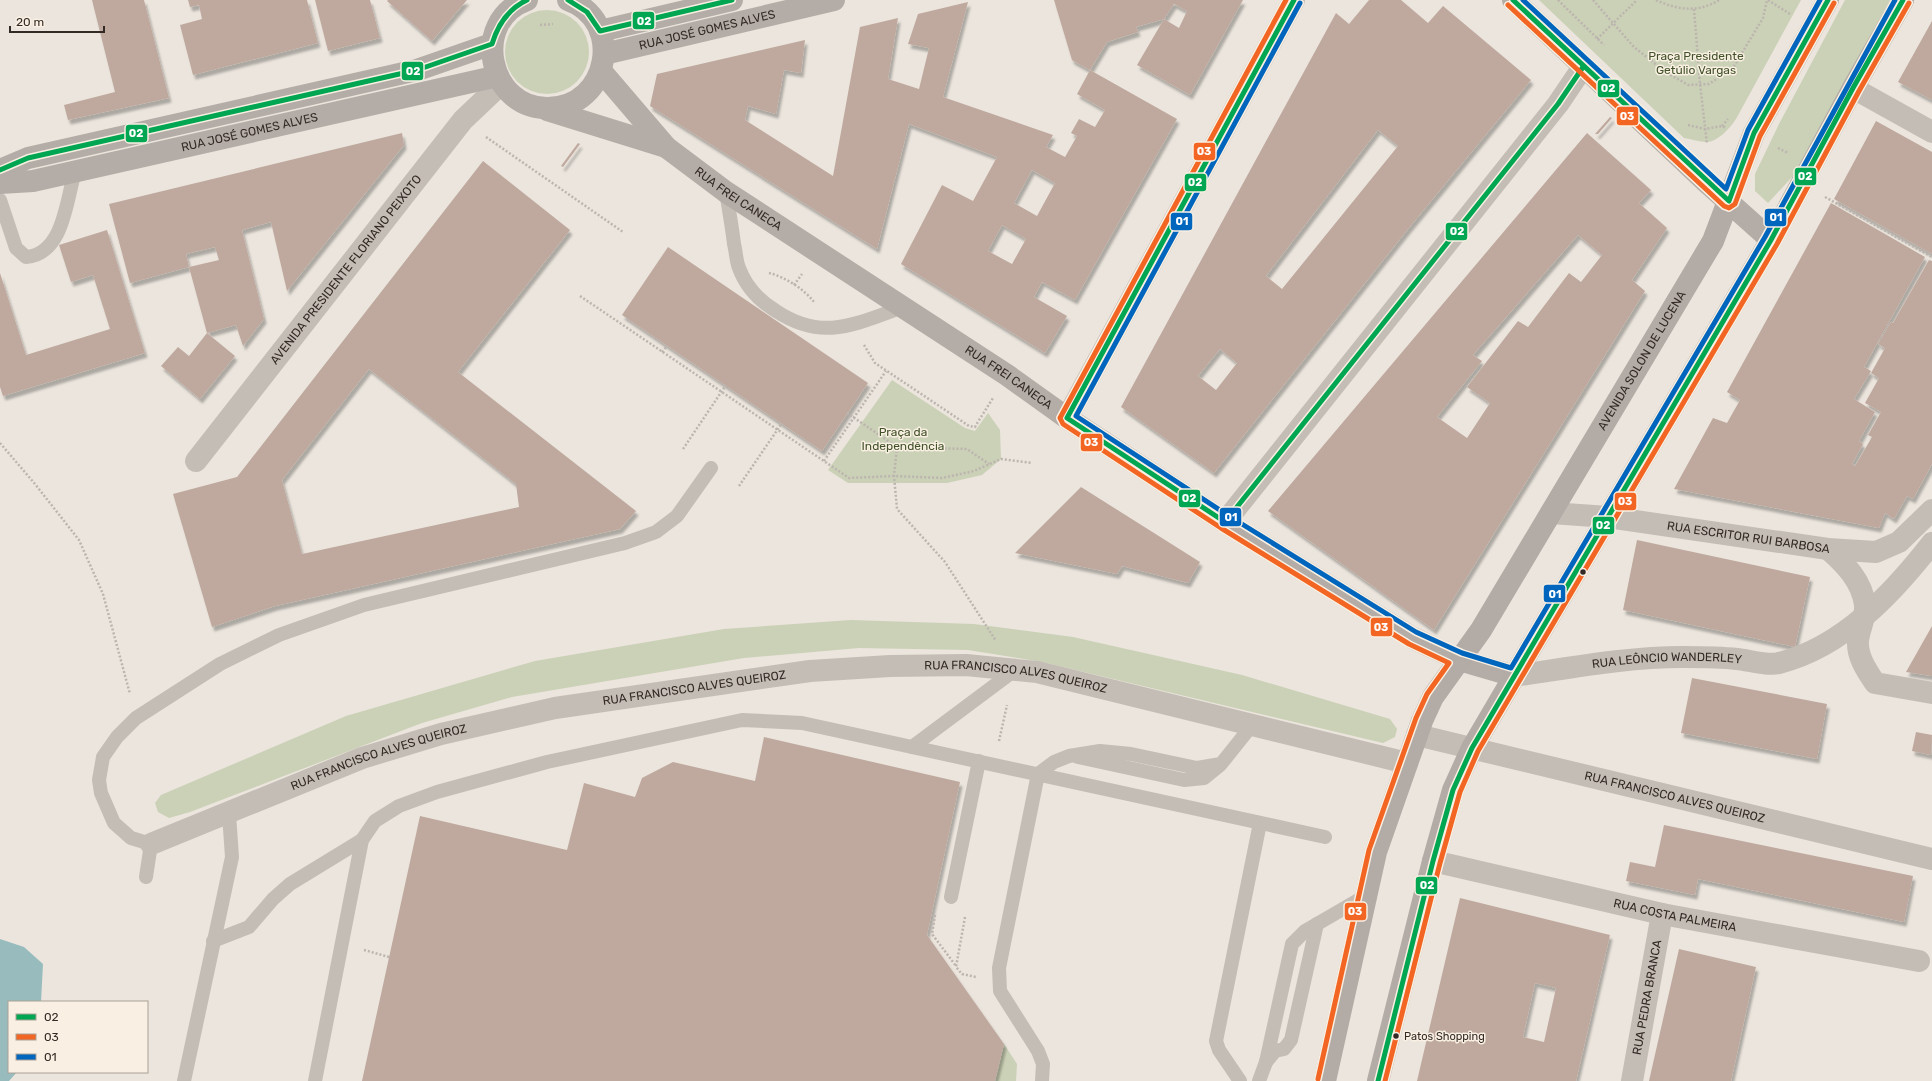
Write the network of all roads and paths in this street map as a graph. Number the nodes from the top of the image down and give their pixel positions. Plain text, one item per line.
1 (527, 0) edge
2 (568, 0) edge
3 (732, 0) edge
4 (834, 0) edge
5 (1294, 0) edge
6 (1514, 0) edge
7 (1593, 0) edge
8 (1637, 0) edge
9 (1656, 0) edge
10 (1719, 0) edge
11 (1767, 0) edge
12 (1828, 0) edge
13 (1902, 0) edge
14 (1694, 9) junction
15 (1612, 24) junction
16 (597, 25) junction
17 (494, 37) junction
18 (1596, 40) dead end
19 (603, 62) junction
20 (1583, 67) junction
21 (500, 80) junction
22 (1700, 84) junction
23 (1853, 88) junction
24 (539, 108) junction
25 (463, 120) junction
26 (1705, 129) dead end
27 (1932, 132) edge
28 (666, 147) junction
29 (0, 170) edge
30 (75, 172) junction
31 (0, 183) edge
32 (1802, 184) junction
33 (726, 192) junction
34 (0, 200) edge
35 (1729, 201) junction
36 (623, 232) dead end
37 (1771, 240) junction
38 (1932, 258) edge
39 (580, 296) dead end
40 (903, 307) junction
41 (857, 324) junction
42 (667, 346) dead end
43 (662, 352) junction
44 (886, 371) junction
45 (1007, 375) junction
46 (726, 385) dead end
47 (721, 392) junction
48 (847, 413) dead end
49 (854, 418) junction
50 (1067, 418) junction
51 (782, 423) dead end
52 (777, 430) junction
53 (0, 443) edge
54 (897, 447) junction
55 (683, 449) dead end
56 (196, 461) dead end
57 (824, 461) junction
58 (1032, 463) dead end
59 (989, 464) junction
60 (711, 468) dead end
61 (894, 476) junction
62 (739, 486) dead end
63 (1932, 510) edge
64 (1551, 513) junction
65 (1608, 517) junction
66 (1225, 522) junction
67 (1932, 543) edge
68 (1828, 549) junction
69 (1865, 616) junction
70 (1459, 660) junction
71 (1015, 670) junction
72 (1514, 676) junction
73 (1932, 693) edge
74 (136, 718) junction
75 (1253, 724) junction
76 (1417, 735) junction
77 (912, 747) junction
78 (1472, 748) junction
79 (979, 761) junction
80 (1407, 763) junction
81 (1038, 774) junction
82 (229, 814) junction
83 (1260, 823) junction
84 (1325, 837) dead end
85 (362, 840) junction
86 (151, 844) junction
87 (1932, 859) edge
88 (1433, 861) junction
89 (146, 877) dead end
90 (1367, 895) junction
91 (951, 897) dead end
92 (936, 909) dead end
93 (1662, 914) junction
94 (1317, 924) junction
95 (214, 941) junction
96 (1919, 961) dead end
97 (956, 966) dead end
98 (1266, 1062) junction
99 (184, 1081) edge
100 (315, 1081) edge
101 (1042, 1081) edge
102 (1240, 1081) edge
103 (1259, 1081) edge
104 (1325, 1081) edge
105 (1378, 1081) edge
106 (1632, 1081) edge

1 - 17 main road
2 - 16 main road
3 - 16 main road, RUA JOSÉ GOMES ALVES
4 - 19 main road, RUA JOSÉ GOMES ALVES
5 - 50 street
6 - 20 main road
7 - 15 path
8 - 15 path
9 - 14 path
10 - 14 path
11 - 22 path
12 - 35 main road, AVENIDA SOLON DE LUCENA
13 - 23 main road
14 - 22 path
15 - 18 path
15 - 22 path
16 - 17 path
16 - 19 main road
17 - 21 main road
17 - 29 main road, RUA JOSÉ GOMES ALVES
19 - 24 main road
19 - 28 main road, RUA FREI CANECA
20 - 35 main road
20 - 66 street
21 - 24 main road, RUA FREI CANECA
21 - 25 street, AVENIDA PRESIDENTE FLORIANO PEIXOTO
21 - 30 main road, RUA JOSÉ GOMES ALVES
22 - 26 path
23 - 27 street
23 - 32 main road
24 - 28 main road, RUA FREI CANECA
25 - 36 path
25 - 56 street, AVENIDA PRESIDENTE FLORIANO PEIXOTO
28 - 33 main road, RUA FREI CANECA
30 - 31 main road, RUA JOSÉ GOMES ALVES
30 - 34 lane
32 - 37 main road
32 - 38 path
33 - 40 main road, RUA FREI CANECA
33 - 41 lane
35 - 37 main road
35 - 64 main road, AVENIDA SOLON DE LUCENA
37 - 65 main road
39 - 43 path
40 - 41 lane
40 - 45 main road, RUA FREI CANECA
41 - 44 path
42 - 43 path
43 - 47 path
44 - 45 path
44 - 49 path
45 - 50 main road, RUA FREI CANECA
46 - 47 path
47 - 52 path
47 - 55 path
48 - 49 path
49 - 54 path
49 - 57 path
50 - 66 main road, RUA FREI CANECA
51 - 52 path
52 - 57 path
52 - 62 path
53 - 74 path
54 - 59 path
54 - 61 path
57 - 61 path
58 - 59 path
59 - 61 path
60 - 74 lane
61 - 71 path
63 - 68 street, RUA ESCRITOR RUI BARBOSA
64 - 65 street, RUA ESCRITOR RUI BARBOSA
64 - 70 main road, AVENIDA SOLON DE LUCENA
65 - 68 street, RUA ESCRITOR RUI BARBOSA
65 - 72 main road
66 - 70 main road, RUA FREI CANECA
67 - 69 street, RUA LEÔNCIO WANDERLEY
68 - 69 street, RUA LEÔNCIO WANDERLEY
69 - 72 street, RUA LEÔNCIO WANDERLEY
69 - 73 street, RUA LEÔNCIO WANDERLEY
70 - 72 main road, RUA LEÔNCIO WANDERLEY
70 - 76 main road, AVENIDA SOLON DE LUCENA
71 - 75 street, RUA FRANCISCO ALVES QUEIROZ
71 - 77 lane
71 - 82 street, RUA FRANCISCO ALVES QUEIROZ
72 - 78 main road
74 - 86 lane
75 - 80 street, RUA FRANCISCO ALVES QUEIROZ
75 - 81 lane
76 - 78 street, RUA FRANCISCO ALVES QUEIROZ
76 - 80 main road, AVENIDA SOLON DE LUCENA
77 - 79 lane
77 - 85 lane
78 - 87 street, RUA FRANCISCO ALVES QUEIROZ
78 - 88 main road
79 - 81 lane
79 - 91 lane
80 - 90 main road, AVENIDA SOLON DE LUCENA
81 - 83 lane
81 - 101 lane
82 - 86 street, RUA FRANCISCO ALVES QUEIROZ
82 - 95 lane
83 - 84 lane
83 - 102 lane
85 - 95 lane
85 - 100 lane
86 - 89 lane
88 - 93 street, RUA COSTA PALMEIRA
88 - 105 main road
90 - 94 lane
90 - 104 main road, AVENIDA SOLON DE LUCENA
92 - 97 path
93 - 96 street, RUA COSTA PALMEIRA
93 - 106 street, RUA PEDRA BRANCA
94 - 98 lane
94 - 98 lane
95 - 99 lane
98 - 103 lane

